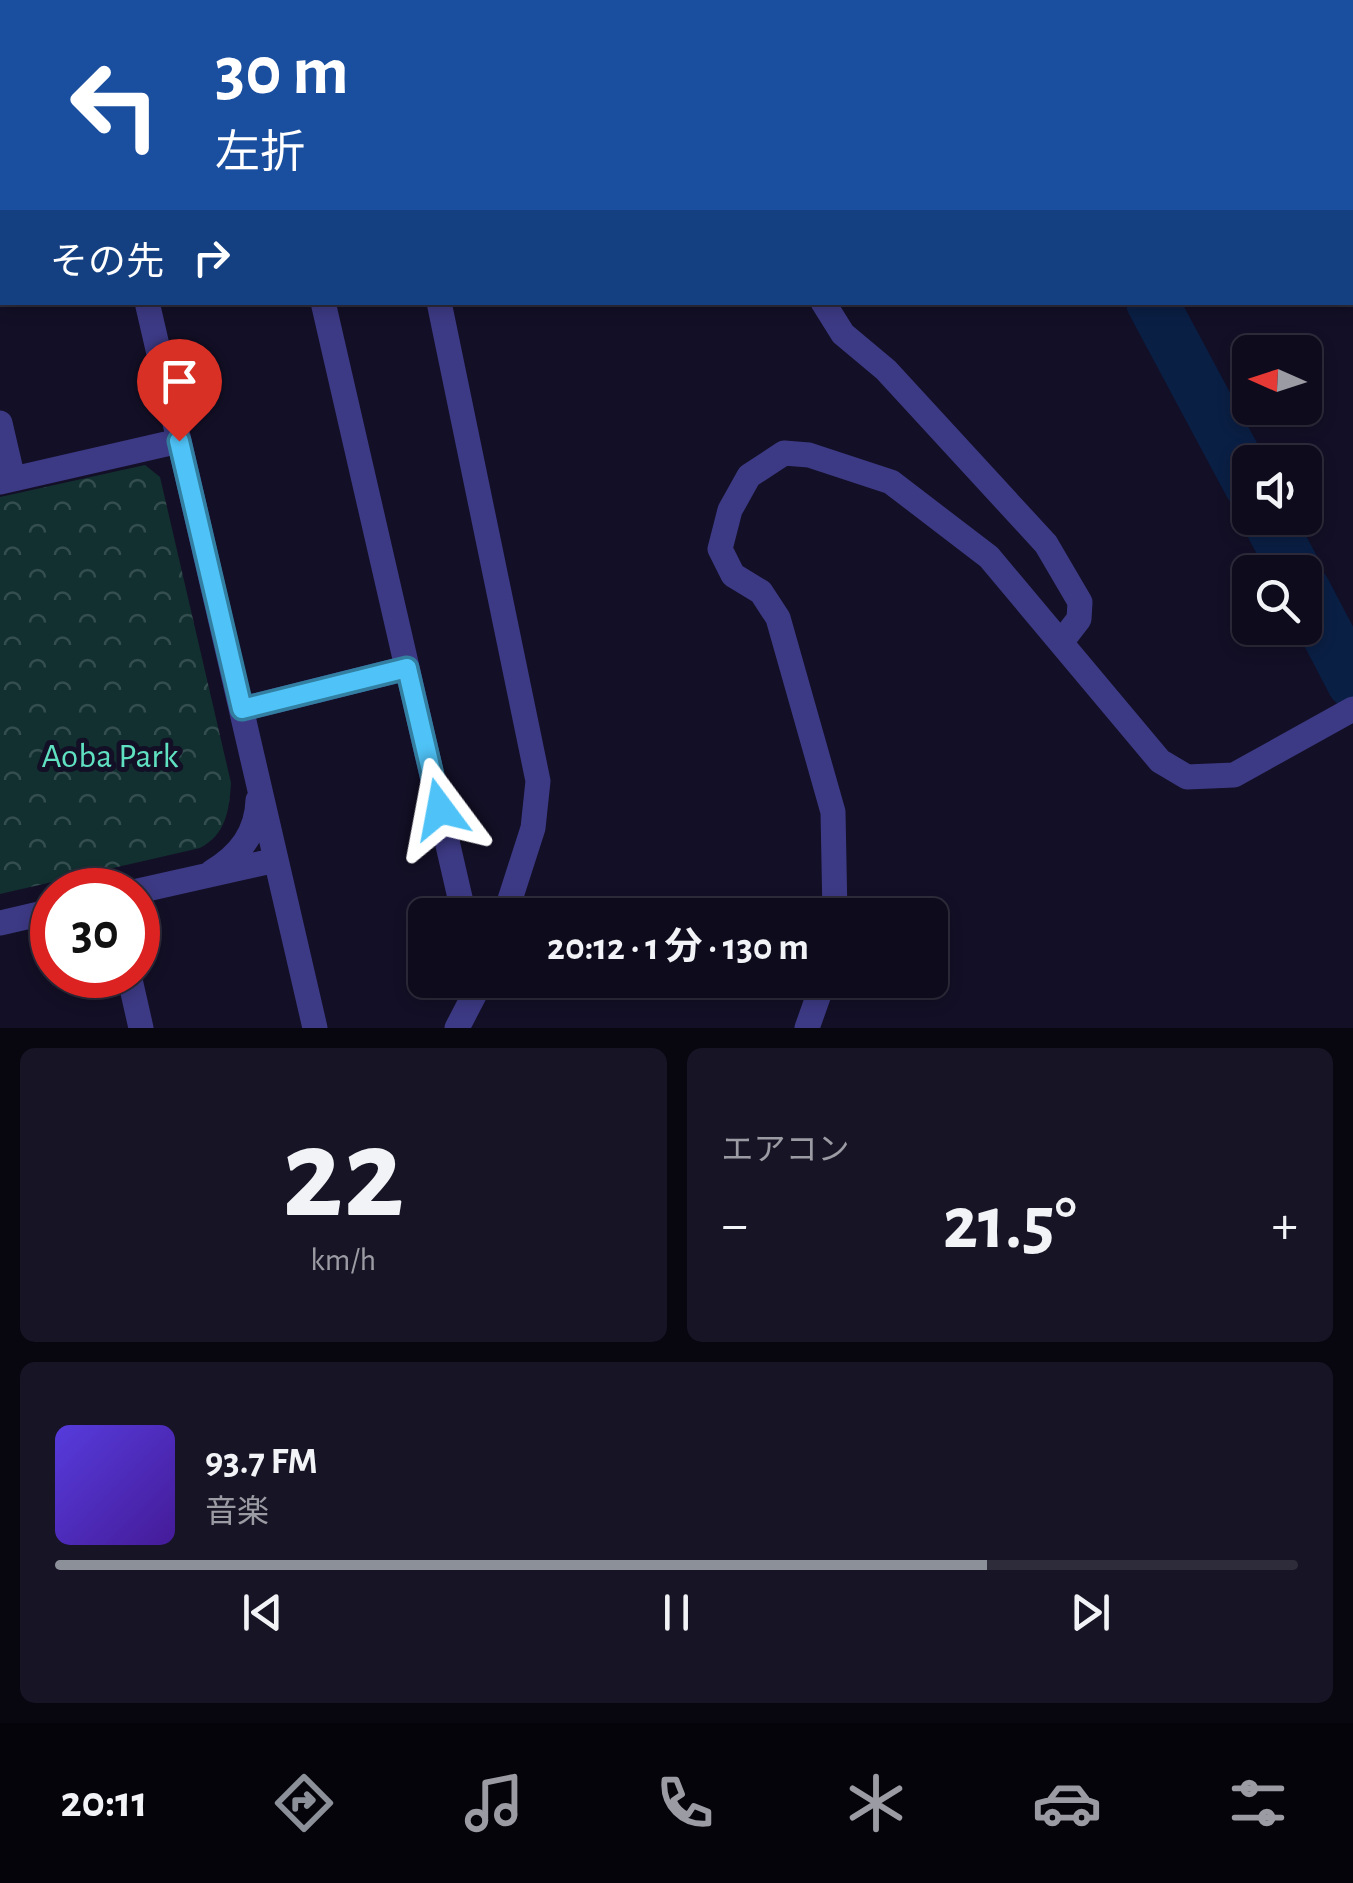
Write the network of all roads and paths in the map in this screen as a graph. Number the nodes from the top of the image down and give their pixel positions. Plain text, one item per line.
1 (148, 305) edge
2 (324, 305) edge
3 (441, 305) edge
4 (825, 305) edge
5 (0, 423) edge
6 (179, 441) junction
7 (6, 480) edge
8 (1062, 641) junction
9 (407, 668) junction
10 (242, 709) junction
11 (1349, 711) edge
12 (257, 775) junction
13 (276, 860) junction
14 (193, 879) junction
15 (160, 886) edge
16 (460, 898) edge
17 (511, 898) edge
18 (835, 898) edge
19 (30, 915) edge
20 (0, 922) edge
21 (134, 998) edge
22 (472, 998) edge
23 (818, 998) edge
24 (141, 1028) edge
25 (316, 1028) edge
26 (457, 1028) edge
27 (808, 1028) edge

1 - 6 street
2 - 9 street
3 - 17 street
4 - 8 street
5 - 7 street
6 - 7 street
6 - 10 street
8 - 11 street
8 - 18 street
9 - 10 street
9 - 16 street
10 - 12 street
12 - 13 street
12 - 14 street
13 - 14 street
13 - 25 street
14 - 15 street
19 - 20 street
21 - 24 street
22 - 26 street
23 - 27 street

